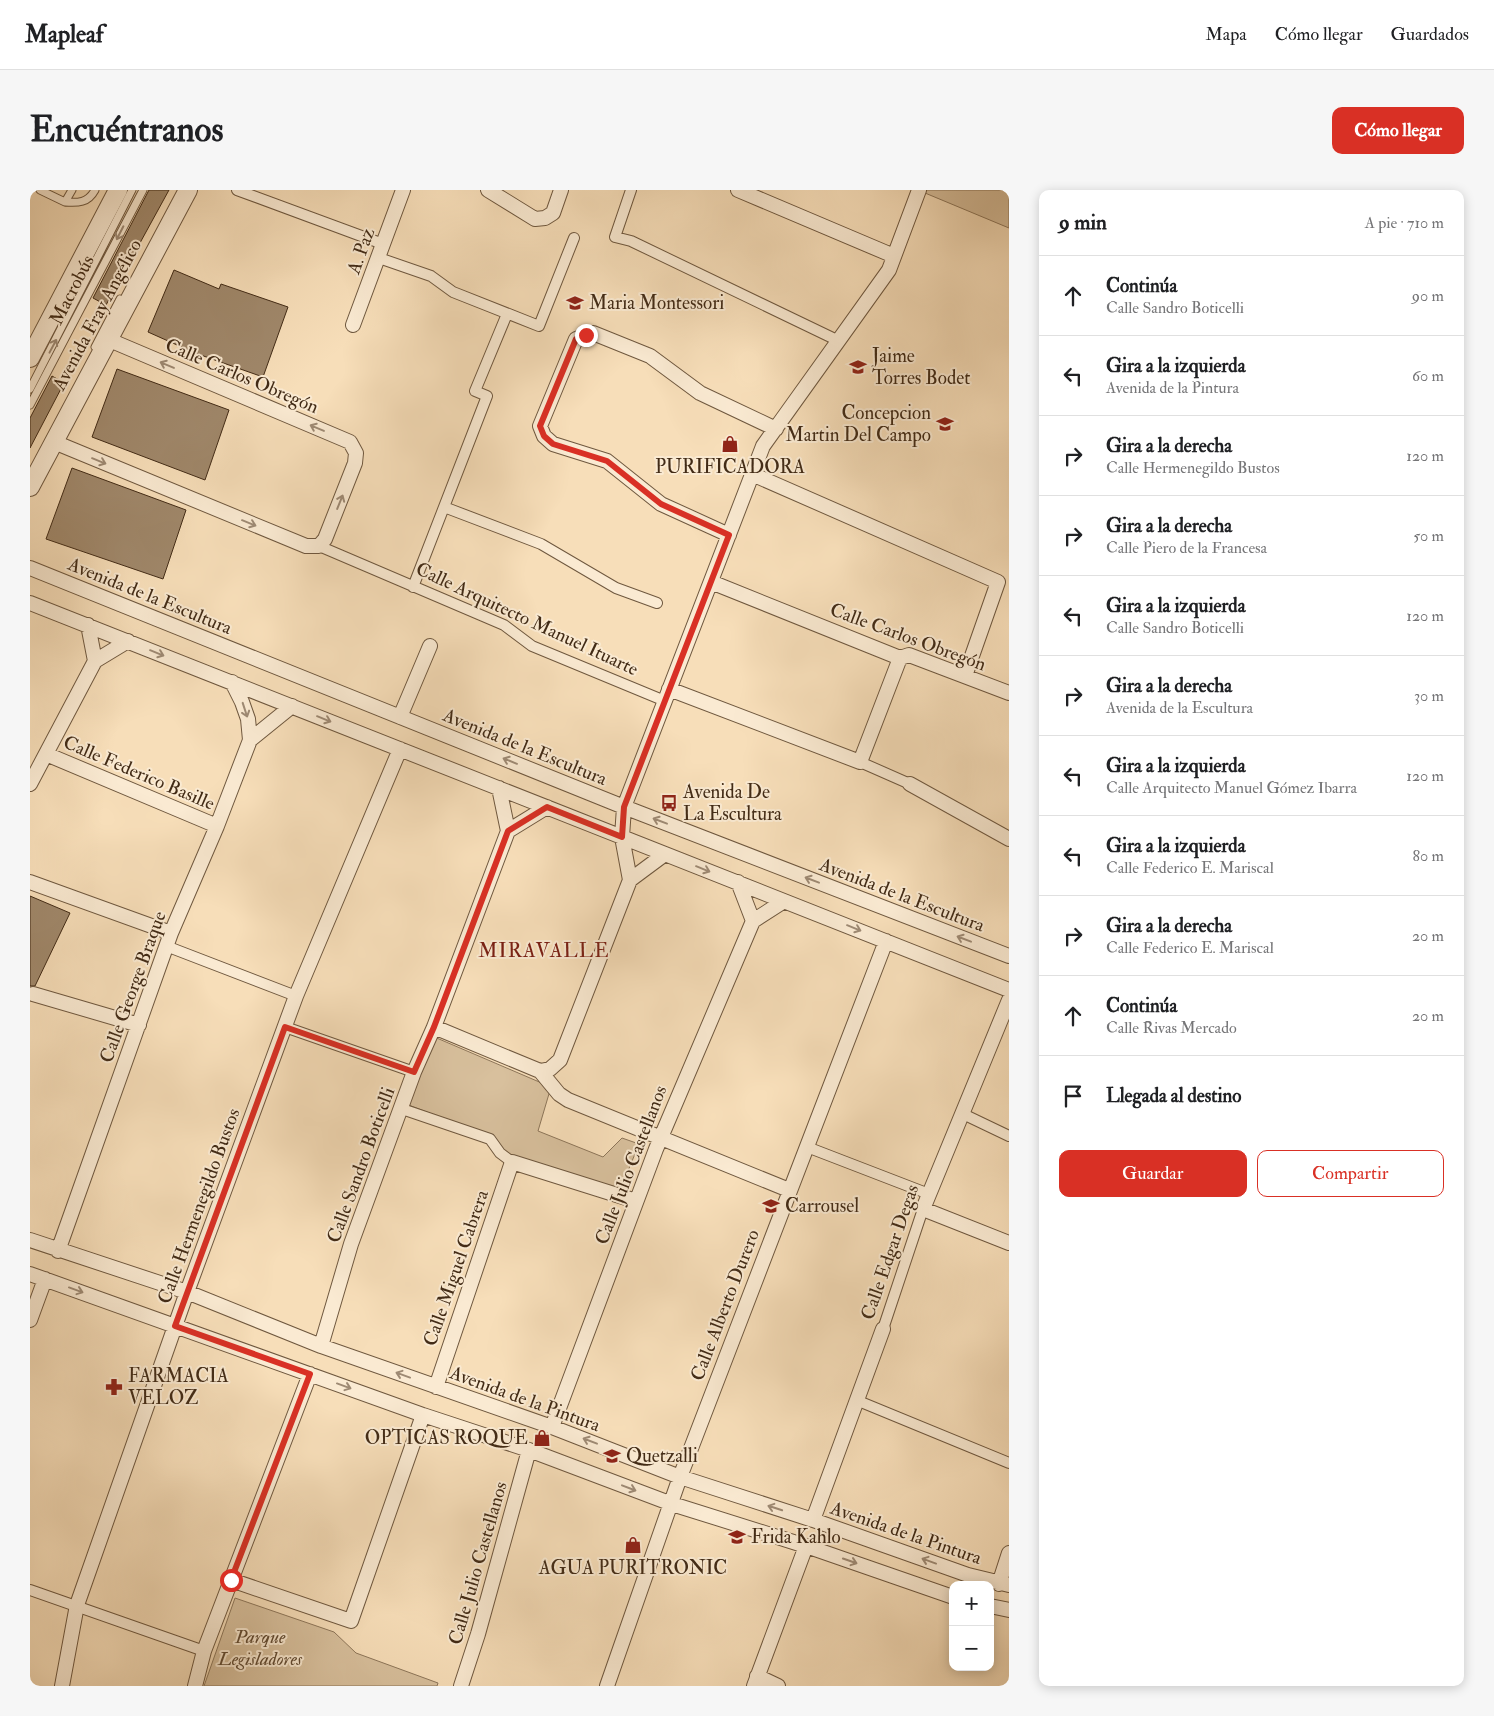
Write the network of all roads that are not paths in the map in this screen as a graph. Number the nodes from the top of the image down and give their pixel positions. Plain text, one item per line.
1 (40, 190) edge
2 (72, 190) edge
3 (95, 190) edge
4 (118, 190) edge
5 (132, 190) edge
6 (143, 190) edge
7 (179, 190) edge
8 (188, 190) edge
9 (237, 190) edge
10 (403, 190) edge
11 (488, 190) edge
12 (561, 190) edge
13 (631, 190) edge
14 (738, 190) edge
15 (919, 190) edge
16 (65, 202) junction
17 (574, 238) dead end
18 (381, 251) junction
19 (894, 256) junction
20 (142, 259) dead end
21 (124, 293) dead end
22 (507, 314) junction
23 (352, 325) dead end
24 (107, 339) junction
25 (839, 341) junction
26 (92, 352) dead end
27 (30, 358) edge
28 (87, 361) dead end
29 (30, 389) edge
30 (30, 405) edge
31 (776, 429) junction
32 (54, 442) junction
33 (30, 471) edge
34 (752, 474) junction
35 (30, 487) edge
36 (444, 507) junction
37 (729, 535) junction
38 (319, 546) junction
39 (30, 568) edge
40 (711, 582) junction
41 (1004, 584) edge
42 (413, 587) junction
43 (30, 602) edge
44 (657, 603) dead end
45 (88, 626) junction
46 (128, 641) junction
47 (430, 646) dead end
48 (900, 658) junction
49 (95, 661) junction
50 (965, 676) junction
51 (232, 682) junction
52 (1009, 694) edge
53 (667, 695) junction
54 (292, 706) junction
55 (400, 717) junction
56 (250, 740) junction
57 (400, 749) junction
58 (46, 754) junction
59 (860, 762) junction
60 (30, 784) edge
61 (910, 784) joint
62 (499, 788) junction
63 (547, 807) junction
64 (624, 807) junction
65 (217, 826) junction
66 (508, 831) junction
67 (622, 837) junction
68 (1009, 839) edge
69 (665, 854) junction
70 (630, 880) junction
71 (30, 882) edge
72 (738, 882) junction
73 (784, 900) junction
74 (753, 921) junction
75 (171, 932) junction
76 (886, 941) junction
77 (166, 946) junction
78 (1009, 956) edge
79 (1009, 990) edge
80 (32, 994) edge
81 (296, 996) junction
82 (1009, 1000) edge
83 (139, 1025) junction
84 (285, 1027) junction
85 (434, 1027) junction
86 (545, 1070) junction
87 (414, 1072) junction
88 (402, 1109) junction
89 (963, 1114) junction
90 (1009, 1136) edge
91 (660, 1137) junction
92 (807, 1147) junction
93 (512, 1162) junction
94 (789, 1190) junction
95 (929, 1194) junction
96 (636, 1201) junction
97 (923, 1210) junction
98 (30, 1240) edge
99 (1009, 1244) edge
100 (58, 1251) junction
101 (30, 1274) edge
102 (45, 1279) junction
103 (187, 1292) junction
104 (30, 1320) edge
105 (175, 1326) junction
106 (883, 1329) joint
107 (321, 1346) junction
108 (310, 1374) junction
109 (436, 1387) junction
110 (856, 1400) junction
111 (423, 1415) junction
112 (552, 1426) junction
113 (529, 1450) junction
114 (1009, 1463) edge
115 (680, 1477) junction
116 (672, 1504) junction
117 (813, 1520) junction
118 (806, 1546) junction
119 (1009, 1554) edge
120 (231, 1580) junction
121 (1004, 1584) edge
122 (30, 1590) edge
123 (949, 1596) edge
124 (77, 1605) junction
125 (994, 1607) edge
126 (1009, 1610) edge
127 (204, 1651) junction
128 (756, 1681) edge
129 (62, 1686) edge
130 (195, 1686) edge
131 (461, 1686) edge
132 (607, 1686) edge
133 (778, 1686) edge

1 - 16 lane
2 - 16 lane
3 - 16 lane
4 - 27 street, Avenida Fray Angélico
29 -> 5 lane
6 -> 30 lane, Macrobús
7 - 20 lane
8 - 24 street, Avenida Fray Angélico
9 - 18 street
10 - 18 street, A. Paz
11 - 12 street
13 - 25 street
14 - 19 street
15 - 19 street
17 - 22 street
18 - 22 street
18 - 23 street, A. Paz
19 - 25 street
21 - 26 lane
22 - 36 street
24 - 32 street, Avenida Fray Angélico
38 -> 24 street, Calle Carlos Obregón
25 - 31 street
28 - 33 lane
31 - 34 street
31 - 37 street
32 - 35 street, Avenida Fray Angélico
32 -> 38 street, Calle Arquitecto Manuel Ituarte
34 - 37 street
34 - 41 street
36 - 42 street
36 - 44 street
37 - 40 street
38 - 42 street, Calle Arquitecto Manuel Ituarte
39 - 55 street, Avenida de la Escultura
40 - 48 street, Calle Carlos Obregón
40 - 53 street
41 - 50 street
42 - 53 street, Calle Arquitecto Manuel Ituarte
43 - 45 street
45 - 46 street
45 - 49 street
46 - 49 street
46 -> 51 street
47 - 55 street
48 - 50 street, Calle Carlos Obregón
48 - 59 street
49 - 58 street
50 - 52 street, Calle Carlos Obregón
51 - 54 street
51 -> 56 street
53 - 59 street, Calle Arquitecto Manuel Ituarte
53 - 64 street
54 - 56 street
54 -> 57 street
64 -> 55 street, Avenida de la Escultura
56 - 65 street, Calle George Braque
57 - 62 street
57 - 81 street, Calle Hermenegildo Bustos
58 - 60 street
58 - 65 street, Calle Federico Basille
59 - 61 street, Calle Arquitecto Manuel Ituarte
61 - 68 street, Calle Arquitecto Manuel Ituarte
62 - 63 street
62 - 66 street
63 - 66 street
63 - 67 street
64 - 67 street
78 -> 64 street, Avenida de la Escultura
65 - 75 street, Calle George Braque
66 - 85 street, Calle Sandro Boticelli
67 - 69 street
67 - 70 street
69 - 70 street
69 -> 72 street
70 - 86 street
71 - 75 street
72 - 73 street
72 - 74 street
73 - 74 street
73 -> 76 street
74 - 91 street, Calle Julio Castellanos
75 - 77 street, Calle George Braque
76 - 79 street
76 - 92 street, Calle Alberto Durero
77 - 81 street
77 - 83 street, Calle George Braque
80 - 83 street
81 - 84 street, Calle Hermenegildo Bustos
82 - 89 street, Calle Edgar Degas
83 - 100 street, Calle George Braque
84 - 87 street
84 - 103 street, Calle Hermenegildo Bustos
85 - 86 street
85 - 87 street, Calle Sandro Boticelli
86 - 91 street
87 - 88 street, Calle Sandro Boticelli
88 - 93 street
88 - 107 street, Calle Sandro Boticelli
89 - 90 street
89 - 95 street, Calle Edgar Degas
91 - 94 street
91 - 96 street, Calle Julio Castellanos
92 - 94 street, Calle Alberto Durero
92 - 95 street
93 - 96 street
93 - 109 street, Calle Miguel Cabrera
94 - 115 street, Calle Alberto Durero
95 - 97 street, Calle Edgar Degas
96 - 112 street, Calle Julio Castellanos
97 - 99 street
97 - 106 street, Calle Edgar Degas
98 - 100 street, Avenida de la Pintura
100 - 103 street, Avenida de la Pintura
101 - 102 street
102 - 104 street
102 -> 105 street
103 - 105 street, Calle Hermenegildo Bustos
103 - 107 street, Avenida de la Pintura
105 - 108 street
105 - 124 street, Calle Hermenegildo Bustos
106 - 110 street, Calle Edgar Degas
109 -> 107 street, Avenida de la Pintura
108 -> 111 street
108 - 120 street
109 - 112 street, Avenida de la Pintura
110 - 114 street
110 - 117 street, Calle Edgar Degas
111 - 113 street
111 - 120 street
115 -> 112 street, Avenida de la Pintura
113 -> 116 street
113 - 131 street, Calle Julio Castellanos
115 - 116 street, Calle Alberto Durero
117 -> 115 street, Avenida de la Pintura
116 - 118 street
116 - 132 street, Calle Alberto Durero
121 -> 117 street, Avenida de la Pintura
118 -> 123 street
118 - 128 street
119 - 121 street
120 - 127 street
122 - 124 street
124 - 127 street
124 - 129 street, Calle Hermenegildo Bustos
125 - 126 street
127 - 130 street
128 - 133 street

